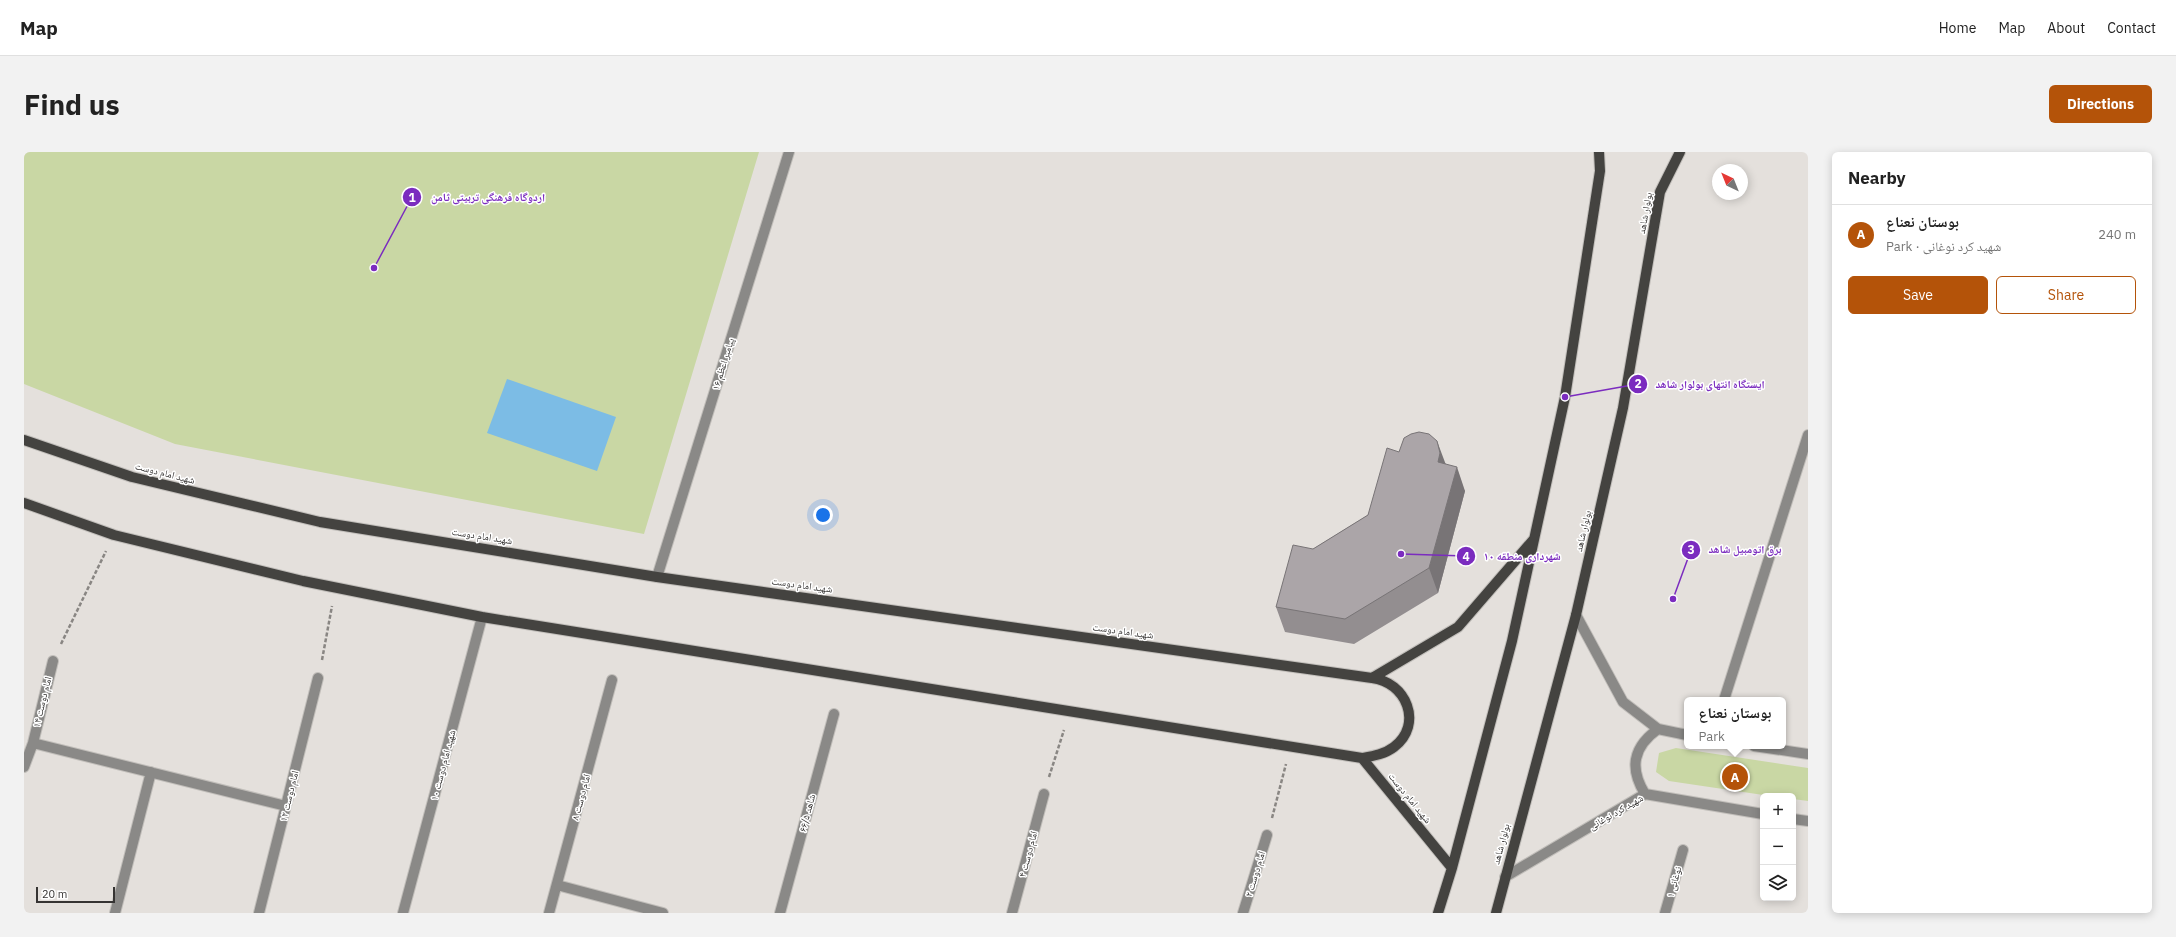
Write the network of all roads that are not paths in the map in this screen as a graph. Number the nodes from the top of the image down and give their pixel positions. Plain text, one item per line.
1 (789, 152) edge
2 (1599, 152) edge
3 (1680, 152) edge
4 (1808, 435) edge
5 (24, 440) edge
6 (24, 503) edge
7 (1534, 539) junction
8 (657, 577) junction
9 (1576, 615) junction
10 (482, 617) junction
11 (53, 661) road end
12 (318, 678) road end
13 (1372, 678) junction
14 (612, 680) dead end
15 (1725, 697) edge
16 (834, 714) dead end
17 (1658, 729) junction
18 (1684, 734) edge
19 (33, 743) junction
20 (1774, 749) edge
21 (1808, 754) edge
22 (1362, 758) junction
23 (24, 767) edge
24 (151, 772) junction
25 (1044, 794) road end
26 (1645, 794) junction
27 (286, 806) junction
28 (1760, 813) edge
29 (1796, 819) edge
30 (1808, 821) edge
31 (1267, 835) road end
32 (1683, 850) dead end
33 (1452, 868) junction
34 (1505, 876) junction
35 (557, 885) junction
36 (658, 912) edge
37 (115, 913) edge
38 (259, 913) edge
39 (403, 913) edge
40 (549, 913) edge
41 (780, 913) edge
42 (1012, 913) edge
43 (1243, 913) edge
44 (1438, 913) edge
45 (1496, 913) edge
46 (1665, 913) edge

1 - 8 street, پیامبر اعظم ۱۶
2 - 7 main road
3 - 9 main road, بولوار شاهد
4 - 15 street
5 - 8 main road, شهید امام دوست
6 - 10 main road
7 - 13 main road
7 - 33 main road
8 - 13 main road, شهید امام دوست
9 - 17 street
9 - 34 main road, بولوار شاهد
10 - 22 main road
10 - 39 street, شهید امام دوست ۱۰
11 - 19 street, امام دوست ۱۴
12 - 27 street, امام دوست ۱۲
13 - 22 main road, شهید امام دوست
14 - 35 street, امام دوست ۸
16 - 41 street, شاهد ۶۶/۵
17 - 18 street
17 - 26 street
19 - 23 street, امام دوست ۱۴
19 - 24 street
20 - 21 street
22 - 33 main road, شهید امام دوست
24 - 27 street
24 - 37 street
25 - 42 street, امام دوست ۴
26 - 28 street, شهید کرد نوغانی
26 - 34 street, شهید کرد نوغانی
27 - 38 street, امام دوست ۱۲
29 - 30 street
31 - 43 street, امام دوست ۲
32 - 46 street, نوغانی ۱
33 - 44 main road
34 - 45 main road, بولوار شاهد
35 - 36 street
35 - 40 street, امام دوست ۸

